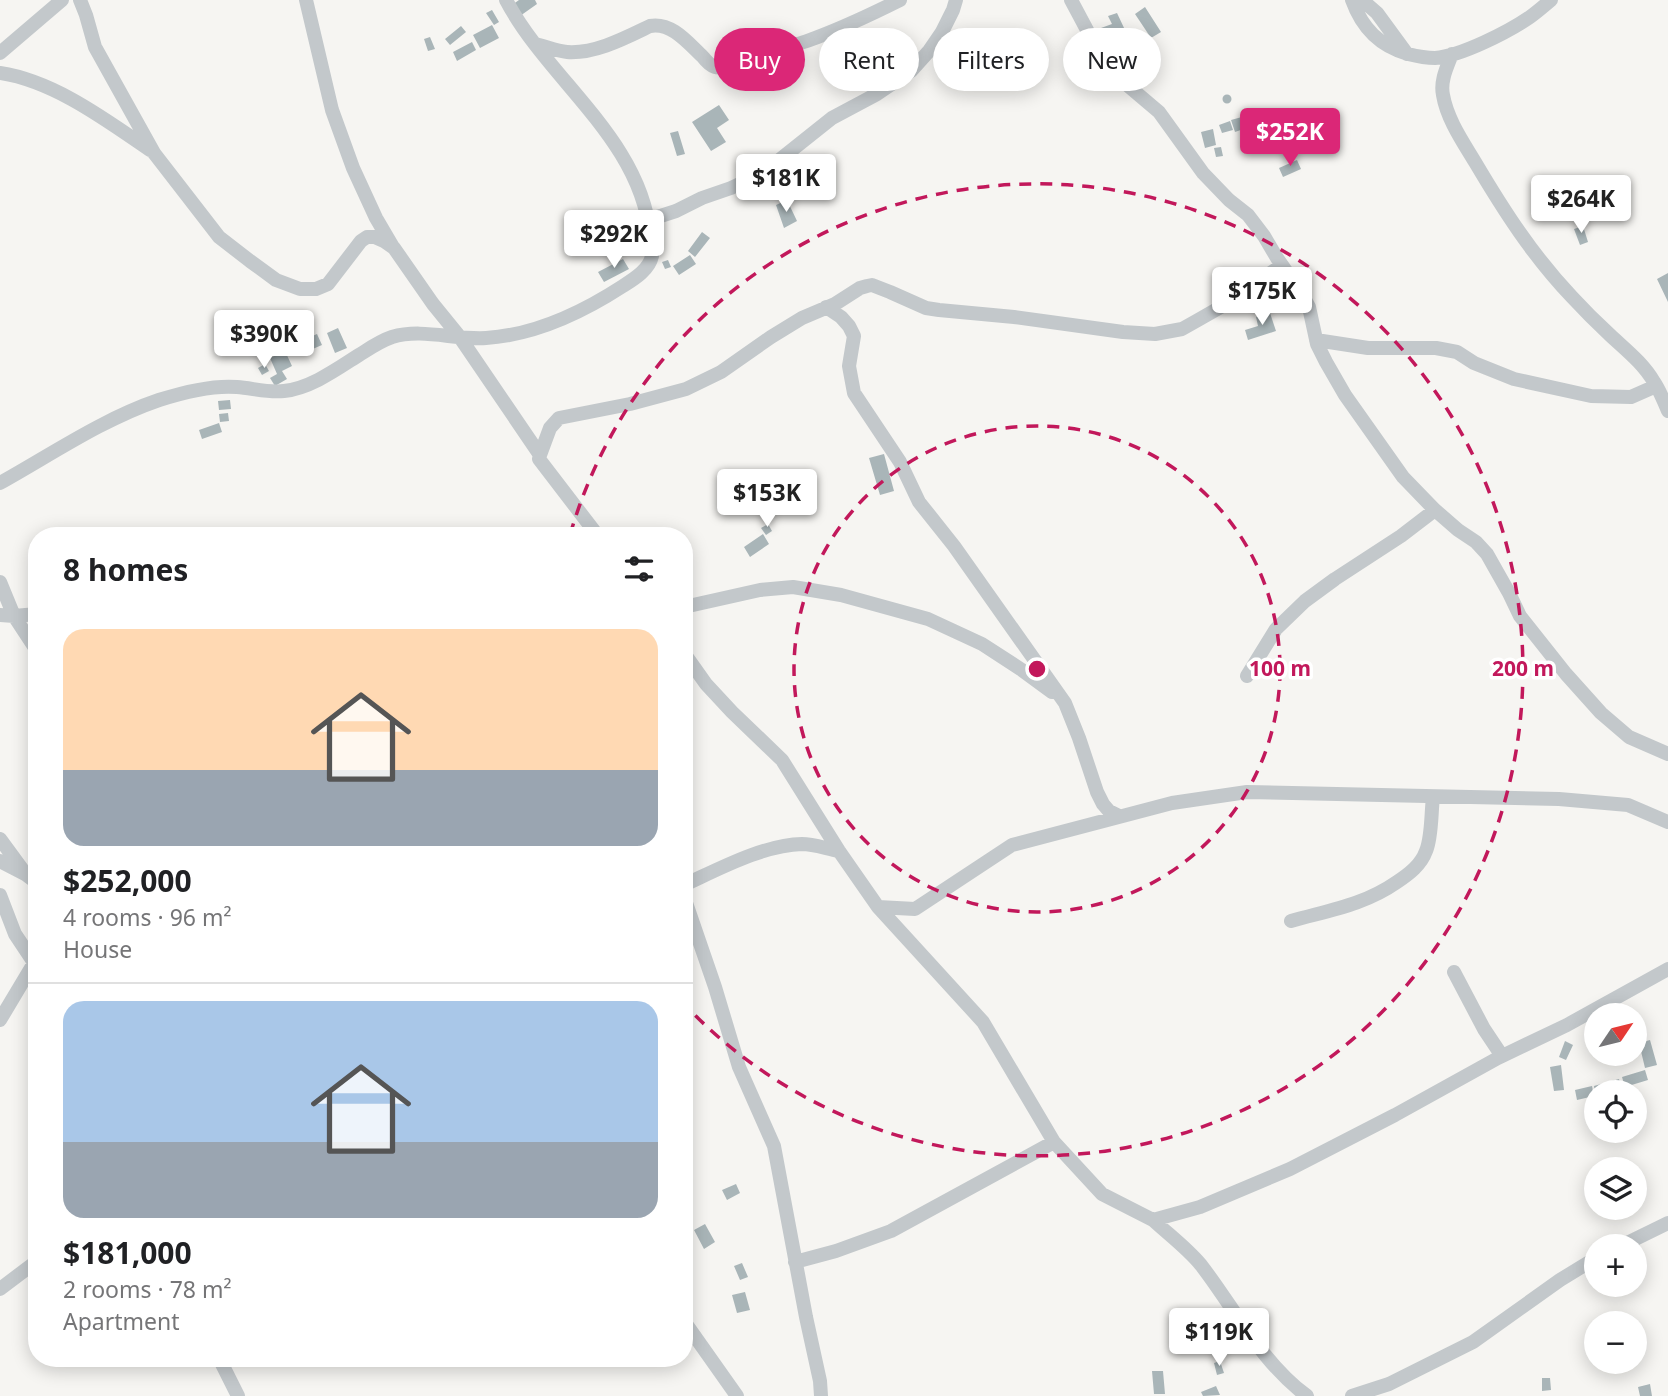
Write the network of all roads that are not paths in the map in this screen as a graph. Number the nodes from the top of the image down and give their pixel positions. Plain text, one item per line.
1 (62, 0) edge
2 (80, 0) edge
3 (306, 0) edge
4 (506, 0) edge
5 (900, 0) edge
6 (956, 0) edge
7 (1071, 0) edge
8 (1352, 0) edge
9 (1362, 0) edge
10 (1550, 0) edge
11 (535, 44) junction
12 (0, 53) edge
13 (1408, 54) junction
14 (1452, 54) junction
15 (0, 73) edge
16 (154, 153) junction
17 (648, 220) junction
18 (394, 248) junction
19 (1282, 265) junction
20 (826, 307) junction
21 (459, 336) junction
22 (1316, 340) junction
23 (1656, 386) junction
24 (1631, 397) junction
25 (1667, 408) edge
26 (540, 455) junction
27 (0, 483) edge
28 (1435, 510) junction
29 (591, 527) edge
30 (0, 582) edge
31 (693, 605) edge
32 (28, 614) edge
33 (7, 615) edge
34 (28, 640) edge
35 (693, 666) edge
36 (1247, 676) dead end
37 (1065, 703) junction
38 (1668, 754) edge
39 (1433, 797) junction
40 (1119, 816) junction
41 (1668, 822) edge
42 (0, 839) edge
43 (839, 851) junction
44 (0, 861) edge
45 (25, 874) junction
46 (28, 876) edge
47 (693, 881) edge
48 (0, 895) edge
49 (878, 906) junction
50 (1292, 920) dead end
51 (693, 923) edge
52 (28, 952) edge
53 (1668, 969) edge
54 (1454, 972) dead end
55 (28, 976) edge
56 (0, 1020) edge
57 (1502, 1056) junction
58 (1054, 1142) junction
59 (1153, 1220) junction
60 (1668, 1223) edge
61 (1646, 1234) edge
62 (795, 1262) junction
63 (1584, 1265) edge
64 (28, 1268) edge
65 (0, 1289) edge
66 (693, 1334) edge
67 (224, 1367) edge
68 (1356, 1395) edge
69 (238, 1396) edge
70 (737, 1396) edge
71 (821, 1396) edge
72 (1307, 1396) edge

1 - 12 street
2 - 16 street
3 - 18 street
4 - 11 street
5 - 11 street
6 - 17 street
7 - 19 street
8 - 13 street
9 - 13 street
10 - 14 street
11 - 17 street
13 - 14 street
14 - 23 street
15 - 16 street
16 - 18 street
17 - 21 street
18 - 21 street
19 - 20 street
19 - 22 street
20 - 26 street
20 - 37 street
21 - 26 street
21 - 27 street
22 - 24 street
22 - 28 street
23 - 24 street
23 - 25 street
24 - 25 street
26 - 29 street
28 - 36 street
28 - 38 street
30 - 33 street
31 - 37 street
32 - 33 street
33 - 34 street
35 - 43 street
37 - 40 street
39 - 40 street
39 - 41 street
39 - 50 street
40 - 49 street
42 - 45 street
43 - 47 street
43 - 49 street
44 - 45 street
45 - 46 street
48 - 52 street
49 - 58 street
51 - 62 street
53 - 57 street
54 - 57 street
55 - 56 street
57 - 59 street
58 - 59 street
58 - 62 street
59 - 72 street
60 - 61 street
62 - 71 street
63 - 68 street
64 - 65 street
66 - 70 street
67 - 69 street

